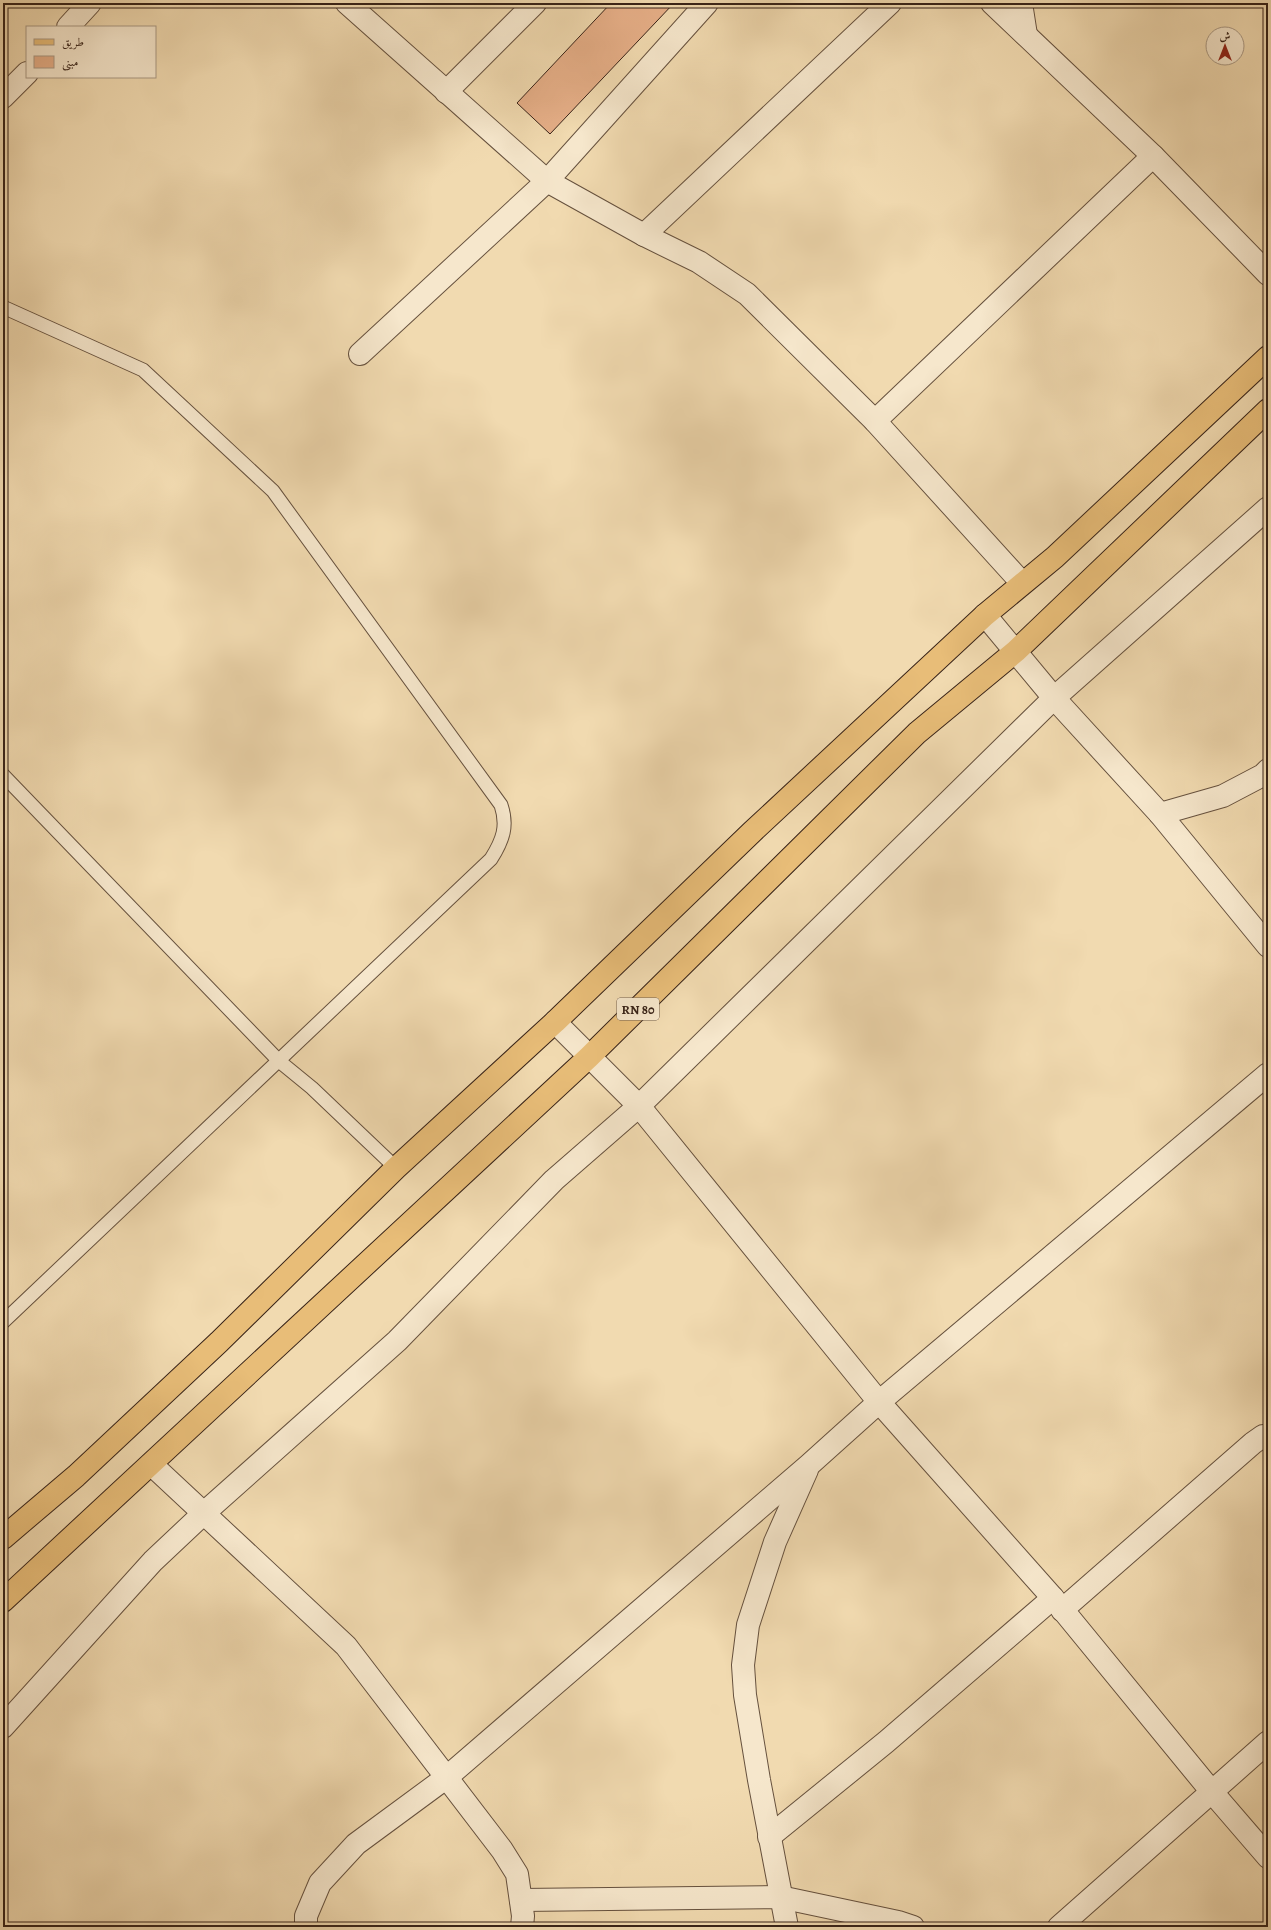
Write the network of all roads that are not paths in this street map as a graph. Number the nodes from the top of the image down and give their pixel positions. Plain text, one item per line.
1 (90, 3) edge
2 (347, 3) edge
3 (535, 3) edge
4 (707, 3) edge
5 (890, 3) edge
6 (992, 3) edge
7 (1022, 3) edge
8 (69, 26) edge
9 (1026, 35) junction
10 (26, 74) edge
11 (446, 92) junction
12 (3, 97) edge
13 (1153, 156) junction
14 (547, 181) junction
15 (644, 235) junction
16 (1268, 274) edge
17 (3, 307) edge
18 (360, 354) dead end
19 (1268, 357) edge
20 (1268, 410) edge
21 (875, 421) junction
22 (1268, 508) edge
23 (1022, 583) junction
24 (985, 615) junction
25 (1016, 651) junction
26 (1054, 698) junction
27 (1268, 770) edge
28 (3, 775) edge
29 (1160, 814) junction
30 (1268, 946) edge
31 (555, 1022) junction
32 (589, 1057) junction
33 (279, 1061) junction
34 (1268, 1074) edge
35 (639, 1106) junction
36 (396, 1168) junction
37 (3, 1322) edge
38 (879, 1402) junction
39 (1268, 1436) edge
40 (152, 1465) junction
41 (809, 1465) junction
42 (204, 1513) junction
43 (3, 1538) edge
44 (3, 1601) edge
45 (1058, 1604) junction
46 (3, 1727) edge
47 (1268, 1742) edge
48 (447, 1777) junction
49 (1212, 1792) junction
50 (768, 1837) junction
51 (1268, 1857) edge
52 (780, 1897) junction
53 (521, 1900) junction
54 (306, 1927) edge
55 (522, 1927) edge
56 (787, 1927) edge
57 (913, 1927) edge
58 (1059, 1927) edge

1 - 8 street
2 - 11 street
3 - 11 street
4 - 14 street
5 - 15 street
6 - 9 street
7 - 9 street
9 - 13 street
10 - 12 street
11 - 14 street
13 - 16 street
13 - 21 street
14 - 15 street
14 - 18 street
15 - 21 street
17 - 33 lane
19 - 23 main road
20 - 25 main road, RN 80
21 - 23 street
22 - 26 street
23 - 24 main road
24 - 25 street
24 - 31 main road
25 - 26 street
25 - 32 main road, RN 80
26 - 29 street
26 - 35 street
27 - 29 street
28 - 33 lane
29 - 30 street
31 - 32 street
31 - 36 main road
32 - 35 street
32 - 40 main road, RN 80
33 - 36 lane
33 - 37 lane
34 - 38 street
35 - 38 street
35 - 42 street
36 - 43 main road
38 - 41 street
38 - 45 street
39 - 45 street
40 - 42 street
40 - 44 main road, RN 80
41 - 48 street
41 - 50 street
42 - 46 street
42 - 48 street
45 - 49 street
45 - 50 street
47 - 49 street
48 - 53 street
48 - 54 street
49 - 51 street
49 - 58 street
50 - 52 street
52 - 53 street
52 - 56 street
52 - 57 street
53 - 55 street

